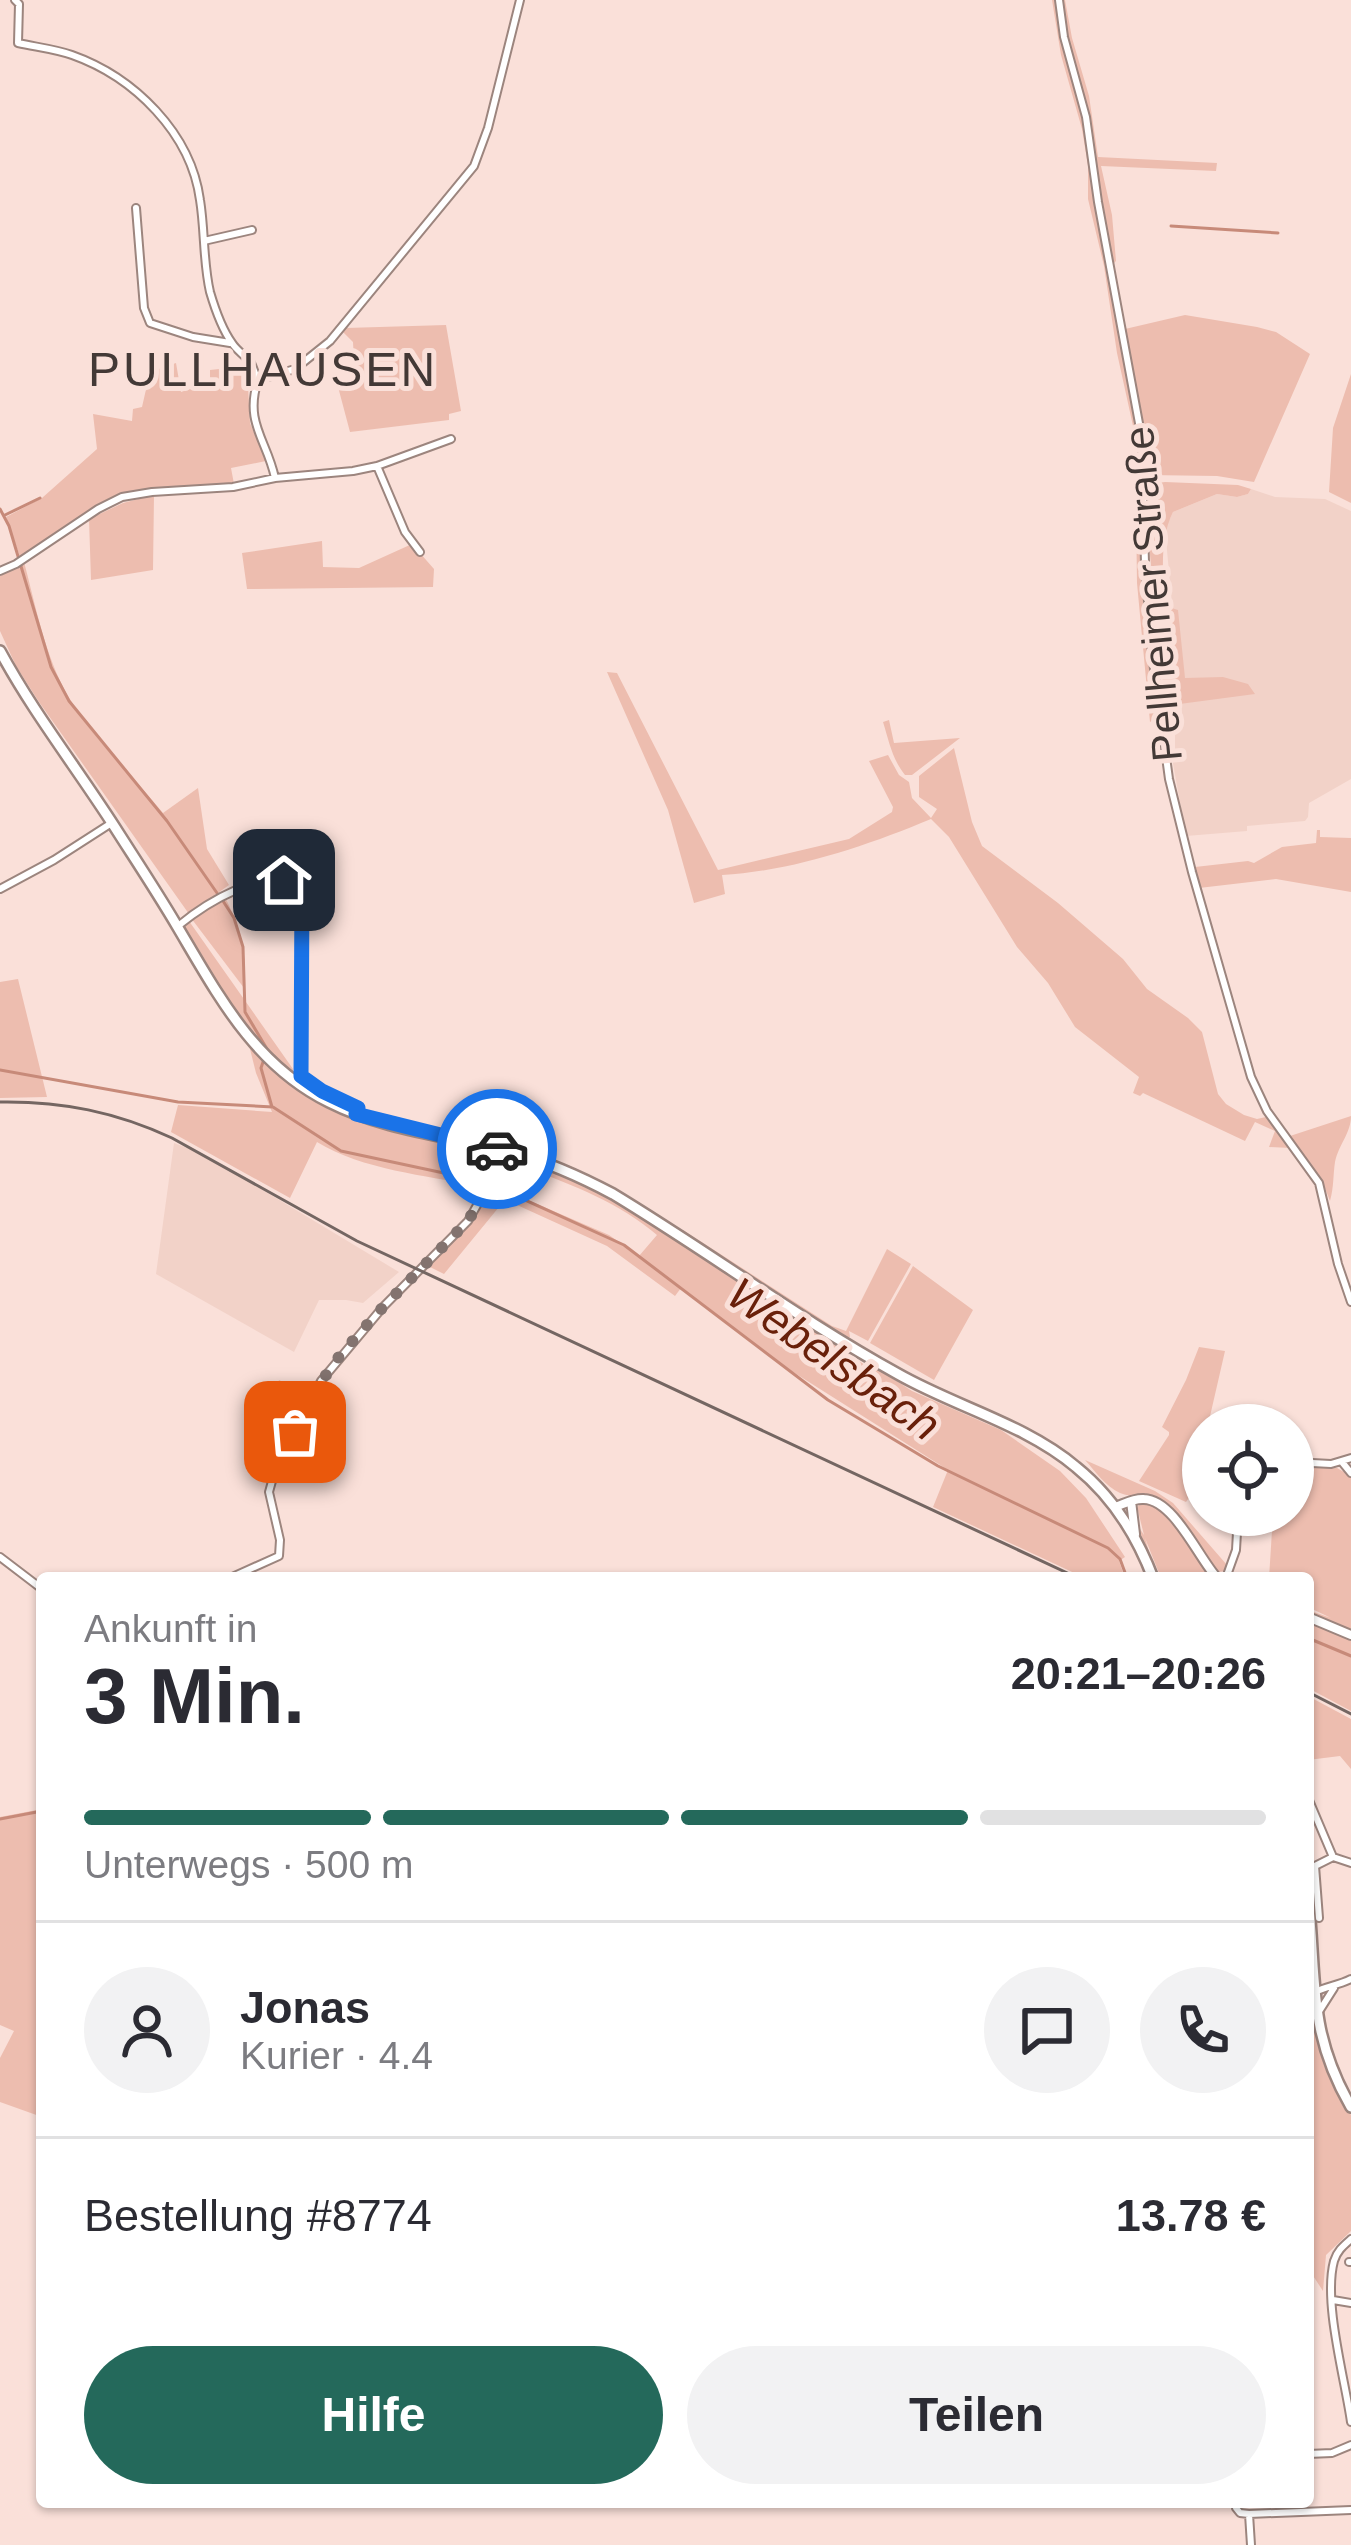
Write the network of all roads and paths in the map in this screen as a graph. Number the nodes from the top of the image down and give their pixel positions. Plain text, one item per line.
1 (15, 0) edge
2 (520, 0) edge
3 (1059, 0) edge
4 (136, 208) dead end
5 (252, 230) dead end
6 (203, 242) junction
7 (231, 343) junction
8 (258, 380) junction
9 (451, 439) dead end
10 (377, 466) junction
11 (275, 478) junction
12 (420, 552) dead end
13 (0, 571) edge
14 (0, 651) edge
15 (112, 823) junction
16 (0, 889) edge
17 (177, 926) junction
18 (356, 1114) junction
19 (466, 1141) junction
20 (504, 1150) junction
21 (493, 1174) junction
22 (1351, 1303) edge
23 (1347, 1460) edge
24 (1314, 1461) edge
25 (1351, 1474) edge
26 (1131, 1501) junction
27 (1114, 1507) junction
28 (1237, 1536) edge
29 (1137, 1541) junction
30 (0, 1557) edge
31 (243, 1572) edge
32 (1150, 1572) edge
33 (1213, 1572) edge
34 (1228, 1572) edge
35 (36, 1584) edge
36 (1314, 1620) edge
37 (1351, 1636) edge
38 (1314, 1812) edge
39 (1333, 1857) junction
40 (1351, 1863) edge
41 (1319, 1918) dead end
42 (1351, 1979) edge
43 (1332, 1991) junction
44 (1314, 1993) edge
45 (1314, 2000) edge
46 (1317, 2019) junction
47 (1351, 2107) edge
48 (1351, 2239) edge
49 (1333, 2300) junction
50 (1351, 2303) edge
51 (1346, 2364) edge
52 (1349, 2392) edge
53 (1351, 2422) edge
54 (1351, 2445) edge
55 (1314, 2454) edge
56 (1236, 2508) edge
57 (1351, 2510) edge
58 (1249, 2514) junction
59 (1250, 2545) edge

1 - 6 street
2 - 8 street
3 - 22 street, Pellheimer Straße
4 - 7 street
5 - 6 street
6 - 7 street
7 - 8 street
8 - 11 street
9 - 10 street
10 - 11 street
10 - 12 street
11 - 13 street
14 - 15 main road
15 - 16 street
15 - 17 main road
17 - 18 main road
17 - 18 street
18 - 19 main road
19 - 20 main road
19 - 21 main road
20 - 21 main road
20 - 27 main road
21 - 31 street
23 - 24 street
23 - 25 street
26 - 27 street
26 - 29 street
26 - 33 street
27 - 29 main road
28 - 34 street
29 - 32 main road
30 - 35 street
36 - 37 street
38 - 39 street
39 - 40 street
39 - 41 street
42 - 43 street
43 - 44 street
43 - 46 street
45 - 46 main road
46 - 47 main road
48 - 49 street
49 - 50 street
49 - 51 street
51 - 52 street
52 - 53 street
54 - 55 street
56 - 58 street
57 - 58 street
58 - 59 street

